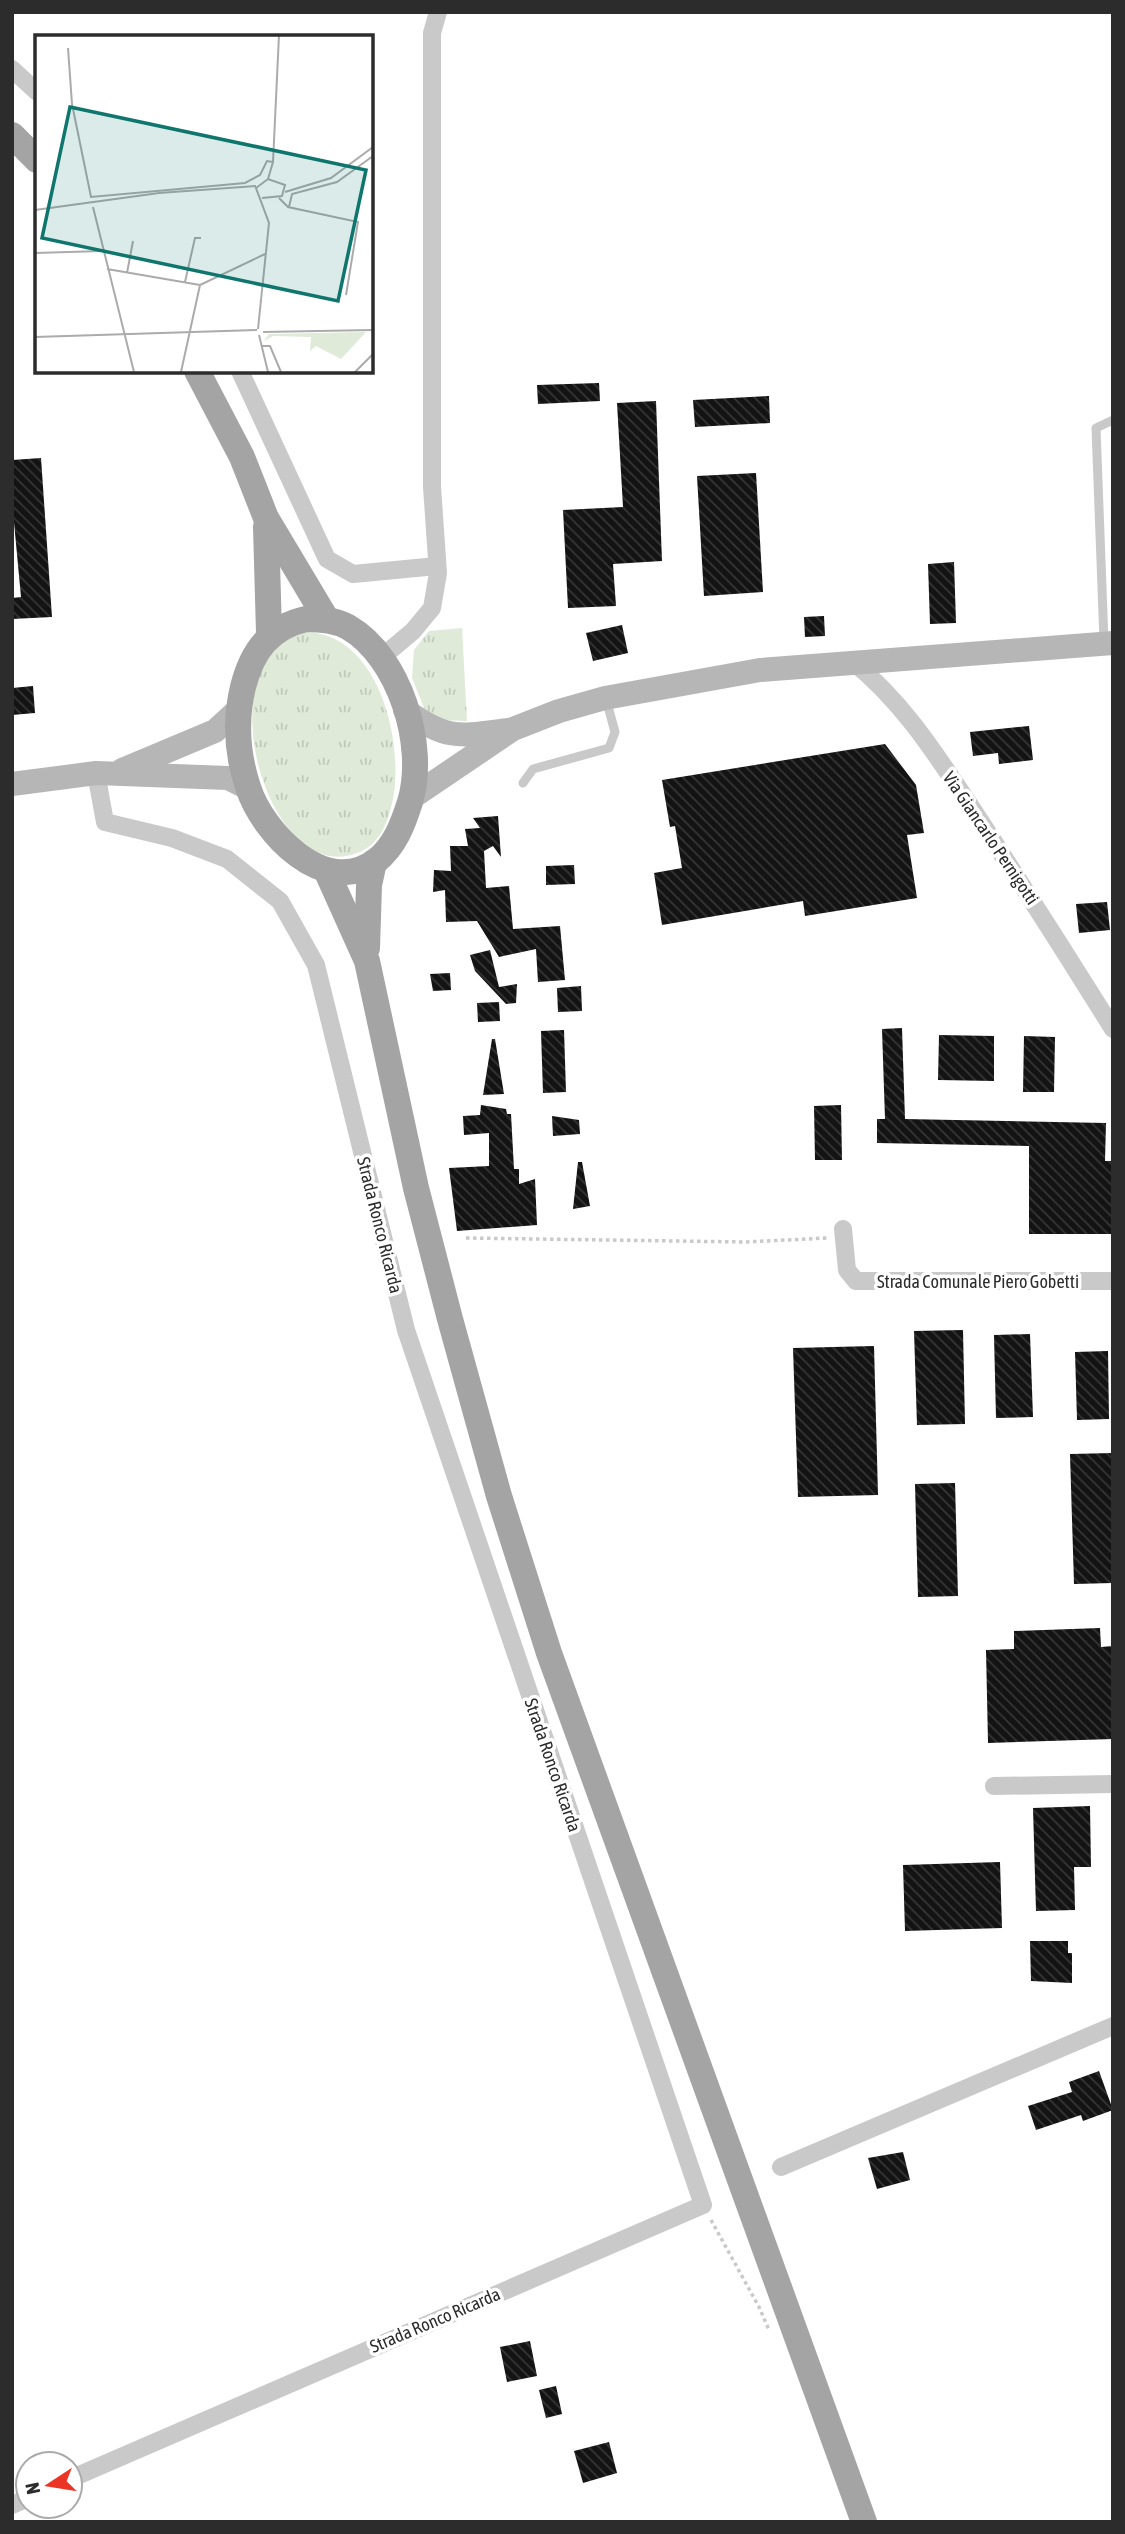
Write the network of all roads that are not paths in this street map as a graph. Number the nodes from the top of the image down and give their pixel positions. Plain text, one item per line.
1 (438, 12) edge
2 (12, 69) edge
3 (35, 90) edge
4 (12, 135) edge
5 (35, 157) edge
6 (198, 373) edge
7 (241, 373) edge
8 (1113, 419) edge
9 (266, 518) junction
10 (437, 566) junction
11 (1108, 618) edge
12 (327, 620) junction
13 (269, 633) junction
14 (1109, 643) edge
15 (381, 658) junction
16 (852, 662) junction
17 (606, 698) junction
18 (238, 710) junction
19 (405, 710) junction
20 (513, 729) junction
21 (105, 773) junction
22 (523, 783) dead end
23 (12, 784) edge
24 (248, 788) junction
25 (411, 798) junction
26 (374, 862) junction
27 (326, 870) junction
28 (367, 961) junction
29 (1113, 1029) edge
30 (844, 1233) road end
31 (1113, 1281) edge
32 (1113, 1784) edge
33 (994, 1787) dead end
34 (1113, 2026) edge
35 (781, 2167) dead end
36 (84, 2473) edge
37 (864, 2522) edge

1 - 10 street
2 - 3 street
4 - 5 main road
6 - 9 main road
7 - 10 street
8 - 11 lane
9 - 12 main road
9 - 13 main road
10 - 15 street
11 - 14 lane
12 - 13 main road
12 - 15 main road
13 - 18 main road
14 - 16 main road
15 - 19 main road
16 - 17 main road
16 - 29 street, Via Giancarlo Pernigotti
17 - 20 main road
17 - 22 lane
18 - 21 main road
18 - 24 main road
19 - 20 main road
19 - 25 main road
20 - 25 main road
21 - 23 main road
21 - 24 main road
21 - 36 street, Strada Ronco Ricarda
24 - 27 main road
25 - 26 main road
26 - 27 main road
26 - 28 main road
27 - 28 main road
28 - 37 main road
30 - 31 street, Strada Comunale Piero Gobetti
32 - 33 street
34 - 35 street

